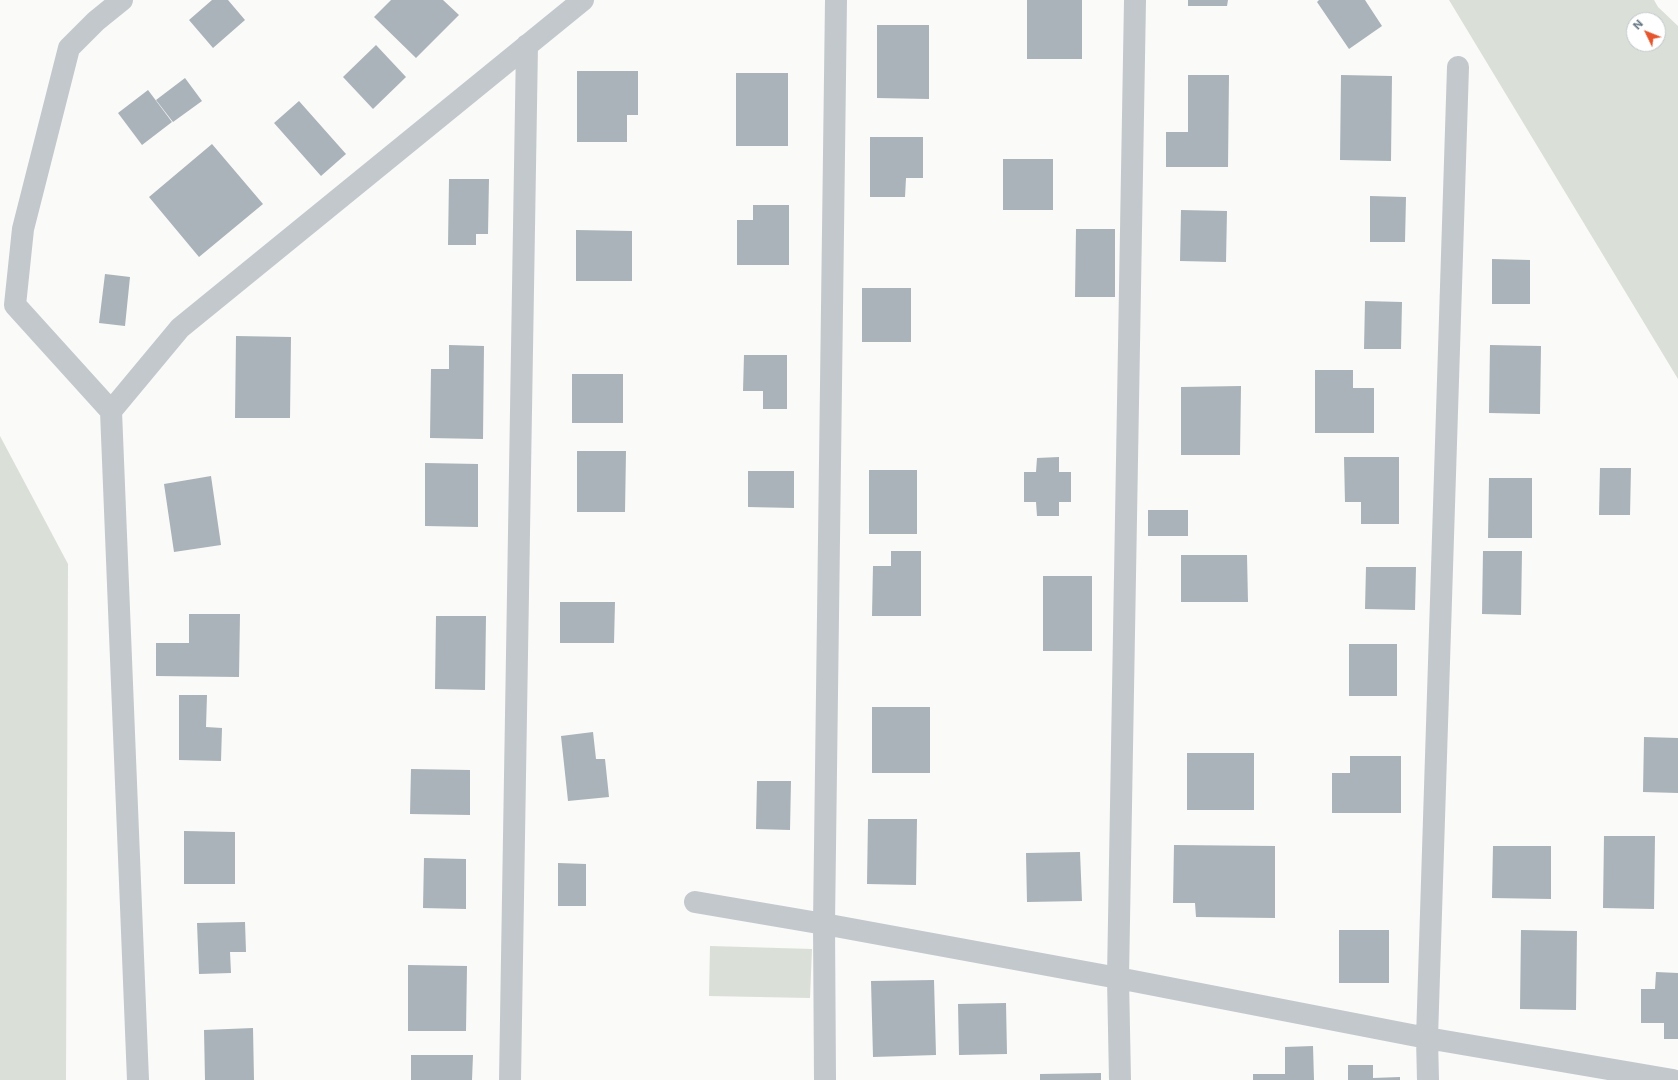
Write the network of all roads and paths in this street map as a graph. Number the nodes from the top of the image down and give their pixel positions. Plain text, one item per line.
1 (122, 0) edge
2 (583, 0) edge
3 (836, 0) edge
4 (1135, 0) edge
5 (527, 45) junction
6 (1458, 68) dead end
7 (111, 410) junction
8 (695, 902) dead end
9 (824, 924) junction
10 (1118, 978) junction
11 (1427, 1038) junction
12 (138, 1080) edge
13 (510, 1080) edge
14 (825, 1080) edge
15 (1120, 1080) edge
16 (1428, 1080) edge
17 (1673, 1080) edge

1 - 7 street
2 - 5 street
3 - 9 street
4 - 10 street
5 - 7 street
5 - 13 street
6 - 11 street
7 - 12 street
8 - 9 street
9 - 10 street
9 - 14 street
10 - 11 street
10 - 15 street
11 - 16 street
11 - 17 street

